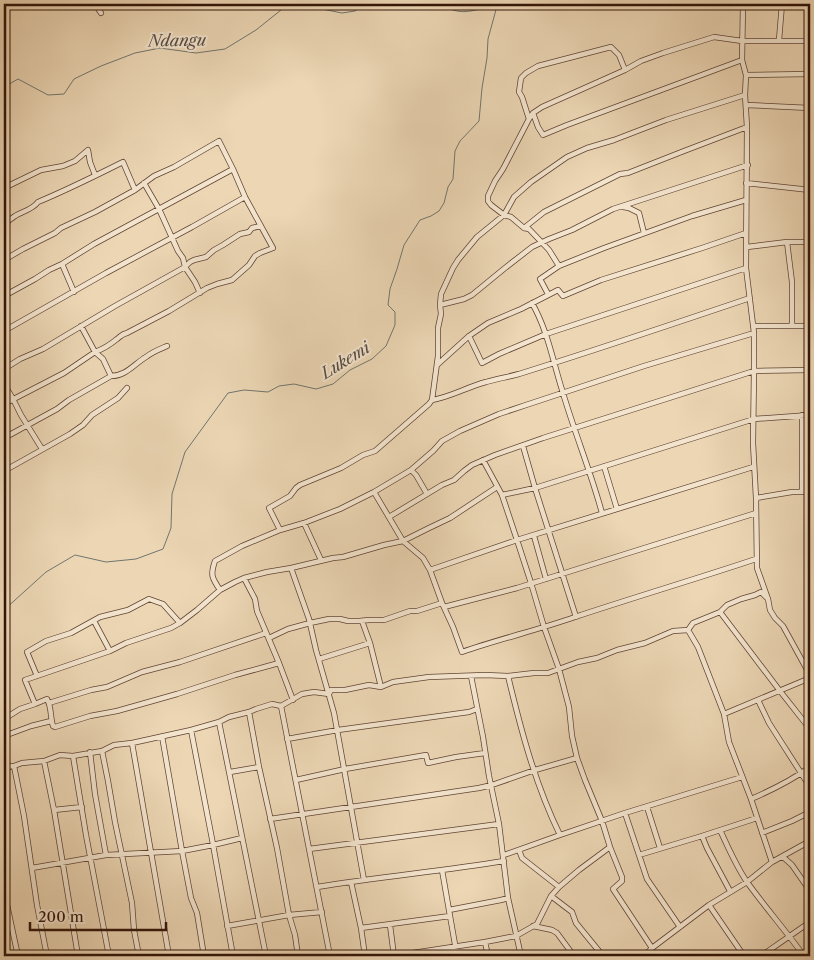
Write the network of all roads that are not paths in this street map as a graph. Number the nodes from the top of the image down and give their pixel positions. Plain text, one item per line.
1 (95, 4) edge
2 (743, 4) edge
3 (782, 4) edge
4 (101, 13) dead end
5 (779, 40) junction
6 (742, 41) junction
7 (810, 41) edge
8 (742, 60) junction
9 (625, 70) junction
10 (810, 74) edge
11 (746, 75) junction
12 (745, 94) junction
13 (747, 105) junction
14 (810, 108) edge
15 (533, 113) junction
16 (529, 119) junction
17 (747, 127) junction
18 (748, 165) junction
19 (233, 169) junction
20 (95, 175) junction
21 (746, 182) junction
22 (144, 183) junction
23 (4, 188) edge
24 (135, 190) junction
25 (810, 190) edge
26 (245, 197) junction
27 (746, 200) junction
28 (622, 206) junction
29 (158, 208) junction
30 (504, 215) junction
31 (4, 224) edge
32 (261, 226) junction
33 (524, 228) junction
34 (644, 233) junction
35 (746, 233) junction
36 (172, 238) junction
37 (542, 242) junction
38 (787, 242) junction
39 (810, 242) edge
40 (747, 247) junction
41 (4, 260) edge
42 (62, 264) junction
43 (559, 266) junction
44 (185, 267) junction
45 (746, 268) junction
46 (74, 292) junction
47 (200, 293) junction
48 (548, 294) junction
49 (4, 296) edge
50 (750, 298) junction
51 (532, 303) junction
52 (440, 306) junction
53 (792, 325) junction
54 (81, 326) junction
55 (753, 326) junction
56 (810, 326) edge
57 (4, 331) edge
58 (754, 333) junction
59 (546, 334) junction
60 (469, 336) junction
61 (167, 346) dead end
62 (95, 352) junction
63 (555, 362) junction
64 (437, 366) junction
65 (4, 369) edge
66 (810, 370) edge
67 (754, 371) junction
68 (111, 376) junction
69 (4, 384) edge
70 (127, 388) dead end
71 (562, 393) junction
72 (13, 399) junction
73 (432, 400) junction
74 (4, 404) edge
75 (802, 415) junction
76 (810, 415) edge
77 (754, 419) junction
78 (27, 424) junction
79 (574, 428) junction
80 (4, 438) edge
81 (524, 446) junction
82 (42, 449) junction
83 (483, 460) junction
84 (604, 466) junction
85 (753, 467) junction
86 (411, 470) junction
87 (589, 470) junction
88 (4, 471) edge
89 (498, 487) junction
90 (535, 488) junction
91 (374, 492) junction
92 (802, 492) junction
93 (810, 492) edge
94 (427, 494) junction
95 (502, 495) junction
96 (756, 498) junction
97 (617, 509) junction
98 (602, 513) junction
99 (756, 513) junction
100 (389, 517) junction
101 (304, 522) junction
102 (280, 530) junction
103 (549, 531) junction
104 (534, 536) junction
105 (517, 540) junction
106 (404, 541) junction
107 (756, 558) junction
108 (321, 560) junction
109 (291, 568) junction
110 (430, 570) junction
111 (562, 574) junction
112 (244, 578) junction
113 (546, 579) junction
114 (531, 583) junction
115 (220, 590) junction
116 (768, 598) junction
117 (443, 605) junction
118 (720, 612) junction
119 (576, 617) junction
120 (94, 621) junction
121 (362, 621) junction
122 (310, 622) junction
123 (180, 623) junction
124 (544, 627) junction
125 (688, 630) junction
126 (268, 635) junction
127 (370, 643) junction
128 (110, 651) junction
129 (319, 659) junction
130 (279, 662) junction
131 (559, 669) junction
132 (37, 676) junction
133 (471, 676) junction
134 (508, 676) junction
135 (810, 676) edge
136 (381, 686) junction
137 (780, 691) junction
138 (329, 694) junction
139 (293, 700) junction
140 (758, 700) junction
141 (49, 702) junction
142 (35, 704) junction
143 (281, 706) junction
144 (477, 709) junction
145 (249, 712) junction
146 (724, 714) junction
147 (4, 719) edge
148 (52, 721) junction
149 (219, 722) junction
150 (809, 726) edge
151 (191, 730) junction
152 (338, 730) junction
153 (4, 736) edge
154 (162, 736) junction
155 (287, 739) junction
156 (132, 743) junction
157 (102, 751) junction
158 (90, 752) junction
159 (485, 753) junction
160 (73, 756) junction
161 (577, 758) junction
162 (44, 761) junction
163 (14, 766) junction
164 (259, 767) junction
165 (810, 767) edge
166 (4, 768) edge
167 (345, 769) junction
168 (535, 770) junction
169 (230, 772) junction
170 (801, 773) junction
171 (742, 777) junction
172 (296, 780) junction
173 (492, 785) junction
174 (810, 787) edge
175 (751, 799) junction
176 (82, 807) junction
177 (350, 807) junction
178 (646, 807) junction
179 (54, 810) junction
180 (810, 812) edge
181 (302, 813) junction
182 (625, 813) junction
183 (270, 818) junction
184 (757, 818) junction
185 (602, 821) junction
186 (500, 824) junction
187 (720, 830) junction
188 (762, 833) junction
189 (560, 835) junction
190 (702, 836) junction
191 (242, 838) junction
192 (810, 841) edge
193 (358, 843) junction
194 (213, 845) junction
195 (610, 847) junction
196 (660, 848) junction
197 (309, 849) junction
198 (519, 850) junction
199 (182, 851) junction
200 (151, 852) junction
201 (122, 854) junction
202 (639, 854) junction
203 (106, 855) junction
204 (90, 857) junction
205 (782, 857) junction
206 (504, 858) junction
207 (62, 862) junction
208 (772, 862) junction
209 (32, 868) junction
210 (442, 870) junction
211 (364, 880) junction
212 (350, 882) junction
213 (747, 882) junction
214 (317, 887) junction
215 (559, 887) junction
216 (4, 891) edge
217 (730, 891) junction
218 (810, 891) edge
219 (551, 896) junction
220 (508, 898) junction
221 (709, 905) junction
222 (449, 910) junction
223 (322, 912) junction
224 (289, 915) junction
225 (450, 916) junction
226 (259, 921) junction
227 (810, 922) edge
228 (390, 924) junction
229 (228, 926) junction
230 (533, 926) junction
231 (680, 926) junction
232 (361, 928) junction
233 (516, 936) junction
234 (790, 937) junction
235 (485, 942) junction
236 (456, 946) junction
237 (652, 948) junction
238 (425, 954) edge
239 (647, 955) edge
240 (18, 956) edge
241 (47, 956) edge
242 (78, 956) edge
243 (109, 956) edge
244 (139, 956) edge
245 (169, 956) edge
246 (204, 956) edge
247 (233, 956) edge
248 (266, 956) edge
249 (298, 956) edge
250 (330, 956) edge
251 (365, 956) edge
252 (394, 956) edge
253 (457, 956) edge
254 (488, 956) edge
255 (521, 956) edge
256 (574, 956) edge
257 (602, 956) edge
258 (744, 956) edge
259 (762, 956) edge
260 (804, 956) edge

1 - 4 street
2 - 6 street
3 - 5 street
5 - 6 street
5 - 7 street
6 - 8 street
6 - 9 street
8 - 11 street
8 - 15 street
9 - 15 street
9 - 16 street
10 - 11 street
11 - 12 street
12 - 13 street
12 - 30 street
13 - 14 street
13 - 17 street
15 - 16 street
16 - 30 street
17 - 18 street
17 - 33 street
18 - 21 street
18 - 28 street
19 - 22 street
19 - 26 street
19 - 29 street
20 - 23 street
20 - 24 street
20 - 31 street
21 - 25 street
21 - 27 street
22 - 24 street
22 - 29 street
24 - 41 street
26 - 32 street
26 - 36 street
27 - 34 street
27 - 35 street
28 - 34 street
28 - 37 street
29 - 36 street
29 - 42 street
30 - 33 street
30 - 52 street
32 - 44 street
32 - 47 street
33 - 37 street
34 - 43 street
35 - 40 street
35 - 48 street
36 - 44 street
36 - 46 street
37 - 43 street
37 - 52 street
38 - 39 street
38 - 40 street
38 - 53 street
40 - 45 street
42 - 46 street
42 - 49 street
43 - 48 street
44 - 47 street
44 - 54 street
45 - 50 street
45 - 59 street
46 - 57 street
47 - 62 street
48 - 51 street
50 - 55 street
50 - 63 street
51 - 59 street
51 - 60 street
52 - 64 street
53 - 55 street
53 - 56 street
54 - 62 street
54 - 65 street
55 - 58 street
58 - 67 street
58 - 71 street
59 - 60 street
59 - 63 street
60 - 64 street
61 - 68 street
62 - 68 street
62 - 72 street
63 - 71 street
63 - 73 street
64 - 73 street
66 - 67 street
67 - 77 street
67 - 79 street
68 - 78 street
69 - 72 street
70 - 82 street
71 - 79 street
71 - 86 street
72 - 74 street
72 - 78 street
73 - 102 street
75 - 76 street
75 - 77 street
75 - 92 street
77 - 84 street
77 - 85 street
78 - 80 street
78 - 82 street
79 - 81 street
79 - 87 street
81 - 83 street
81 - 90 street
82 - 88 street
83 - 89 street
83 - 94 street
84 - 87 street
84 - 97 street
85 - 96 street
85 - 97 street
86 - 91 street
86 - 94 street
87 - 90 street
87 - 98 street
89 - 95 street
89 - 106 street
90 - 95 street
90 - 103 street
91 - 100 street
91 - 101 street
92 - 93 street
92 - 96 street
94 - 100 street
95 - 105 street
96 - 99 street
97 - 98 street
98 - 103 street
99 - 107 street
99 - 111 street
100 - 106 street
101 - 102 street
101 - 108 street
102 - 115 street
103 - 104 street
103 - 111 street
104 - 105 street
104 - 113 street
105 - 110 street
105 - 114 street
106 - 108 street
106 - 110 street
107 - 116 street
107 - 119 street
108 - 109 street
109 - 112 street
109 - 122 street
110 - 117 street
111 - 113 street
111 - 119 street
112 - 115 street
112 - 126 street
113 - 114 street
114 - 117 street
114 - 124 street
115 - 123 street
116 - 118 street
116 - 135 street
117 - 121 street
117 - 124 street
118 - 125 street
118 - 137 street
119 - 124 street
120 - 123 street
120 - 128 street
120 - 132 street
121 - 122 street
121 - 127 street
122 - 126 street
122 - 129 street
123 - 128 street
124 - 131 street
125 - 131 street
125 - 146 street
126 - 130 street
126 - 141 street
127 - 129 street
127 - 136 street
128 - 132 street
129 - 138 street
130 - 139 street
130 - 148 street
131 - 134 street
131 - 161 street
132 - 142 street
133 - 134 street
133 - 136 street
133 - 144 street
134 - 168 street
135 - 137 street
136 - 138 street
137 - 140 street
137 - 150 street
138 - 139 street
138 - 152 street
139 - 143 street
140 - 146 street
140 - 170 street
141 - 142 street
141 - 148 street
142 - 147 street
143 - 145 street
143 - 155 street
144 - 152 street
144 - 159 street
145 - 149 street
145 - 164 street
146 - 171 street
148 - 153 street
149 - 151 street
149 - 169 street
151 - 154 street
151 - 194 street
152 - 155 street
152 - 167 street
154 - 156 street
154 - 199 street
155 - 172 street
156 - 157 street
156 - 200 street
157 - 158 street
157 - 201 street
158 - 160 street
158 - 203 street
159 - 167 street
159 - 173 street
160 - 162 street
160 - 176 street
161 - 168 street
161 - 185 street
162 - 163 street
162 - 179 street
163 - 166 street
163 - 209 street
164 - 169 street
164 - 183 street
165 - 170 street
167 - 172 street
167 - 177 street
168 - 173 street
168 - 189 street
169 - 191 street
170 - 174 street
170 - 175 street
171 - 175 street
171 - 178 street
172 - 181 street
173 - 177 street
173 - 186 street
175 - 184 street
176 - 179 street
176 - 204 street
177 - 181 street
177 - 193 street
178 - 182 street
178 - 196 street
179 - 207 street
180 - 188 street
181 - 183 street
181 - 197 street
182 - 185 street
182 - 202 street
183 - 224 street
184 - 187 street
184 - 188 street
185 - 189 street
185 - 195 street
186 - 193 street
186 - 206 street
187 - 190 street
187 - 213 street
188 - 208 street
189 - 198 street
190 - 196 street
190 - 217 street
191 - 194 street
191 - 226 street
192 - 205 street
193 - 197 street
193 - 211 street
194 - 199 street
194 - 229 street
195 - 215 street
195 - 237 street
196 - 202 street
197 - 214 street
198 - 206 street
198 - 215 street
199 - 200 street
199 - 246 street
200 - 201 street
200 - 245 street
201 - 203 street
201 - 244 street
202 - 231 street
203 - 204 street
204 - 207 street
204 - 243 street
205 - 208 street
205 - 218 street
206 - 210 street
206 - 220 street
207 - 209 street
207 - 242 street
208 - 213 street
209 - 241 street
210 - 211 street
210 - 222 street
211 - 212 street
212 - 214 street
212 - 232 street
213 - 217 street
213 - 234 street
214 - 223 street
215 - 219 street
216 - 240 street
217 - 221 street
219 - 230 street
219 - 257 street
220 - 222 street
220 - 233 street
221 - 231 street
221 - 258 street
222 - 225 street
223 - 224 street
223 - 250 street
224 - 226 street
224 - 249 street
225 - 228 street
225 - 236 street
226 - 229 street
226 - 248 street
227 - 234 street
228 - 232 street
228 - 252 street
229 - 247 street
230 - 233 street
230 - 256 street
231 - 237 street
232 - 251 street
233 - 235 street
233 - 255 street
234 - 259 street
234 - 260 street
235 - 236 street
235 - 254 street
236 - 238 street
236 - 253 street
237 - 239 street
238 - 252 street

